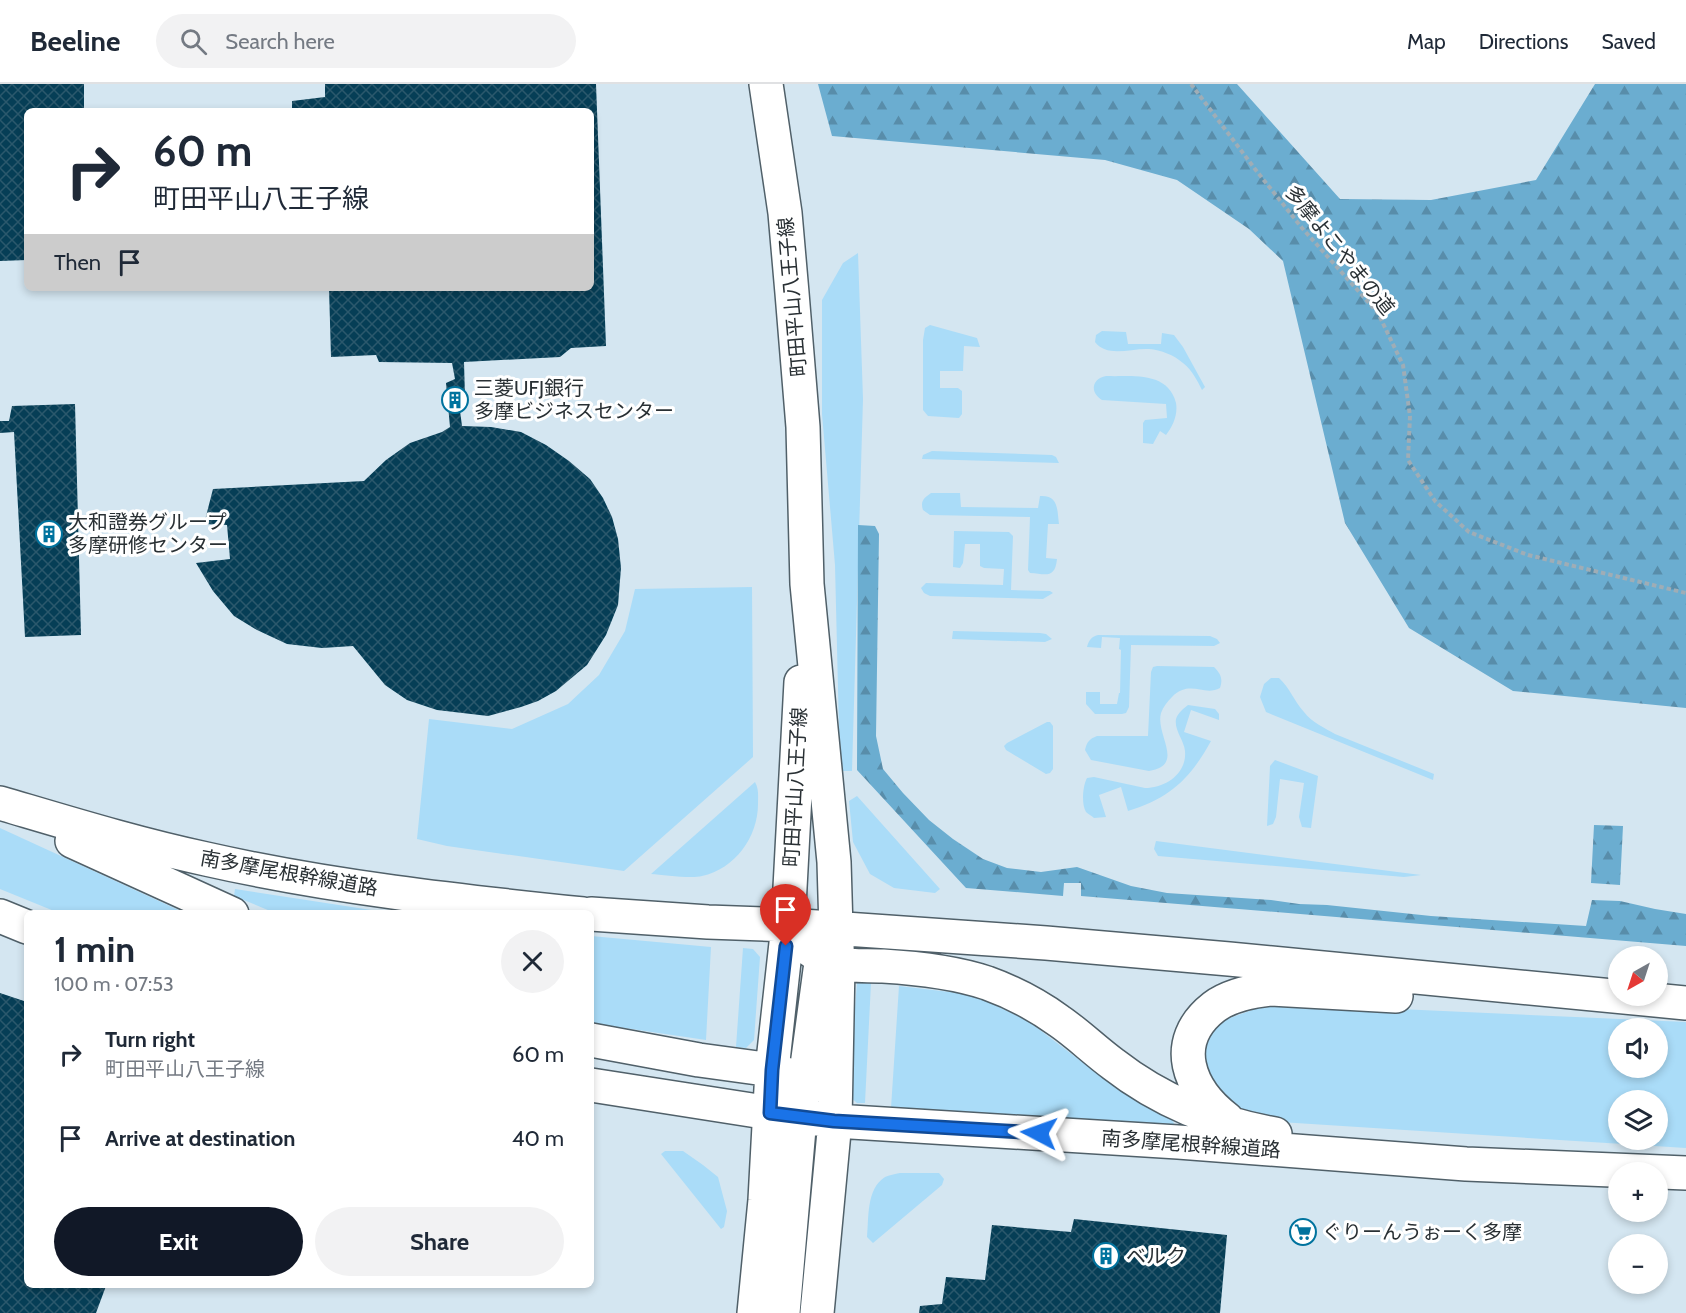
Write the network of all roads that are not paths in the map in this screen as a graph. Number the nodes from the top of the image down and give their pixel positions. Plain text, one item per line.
1 (765, 84) edge
2 (0, 803) edge
3 (0, 808) edge
4 (223, 910) edge
5 (547, 910) edge
6 (594, 914) edge
7 (0, 916) edge
8 (24, 926) edge
9 (815, 941) junction
10 (1680, 1003) edge
11 (594, 1041) edge
12 (788, 1075) junction
13 (594, 1085) edge
14 (785, 1115) junction
15 (834, 1121) junction
16 (1233, 1124) junction
17 (1466, 1164) junction
18 (1686, 1173) edge
19 (754, 1313) edge
20 (783, 1313) edge
21 (817, 1313) edge

1 - 9 main road, 町田平山八王子線
2 - 5 main road, 南多摩尾根幹線道路
3 - 4 main road
6 - 9 main road
7 - 8 main road
9 - 10 main road
9 - 12 main road
9 - 12 main road
9 - 15 main road
9 - 16 main road
10 - 16 main road
11 - 12 main road
12 - 14 main road
12 - 15 main road
13 - 14 main road, 南多摩尾根幹線道路
14 - 15 main road, 南多摩尾根幹線道路
14 - 19 main road
14 - 20 main road
15 - 17 main road, 南多摩尾根幹線道路
15 - 21 main road
16 - 17 main road
17 - 18 main road, 南多摩尾根幹線道路

